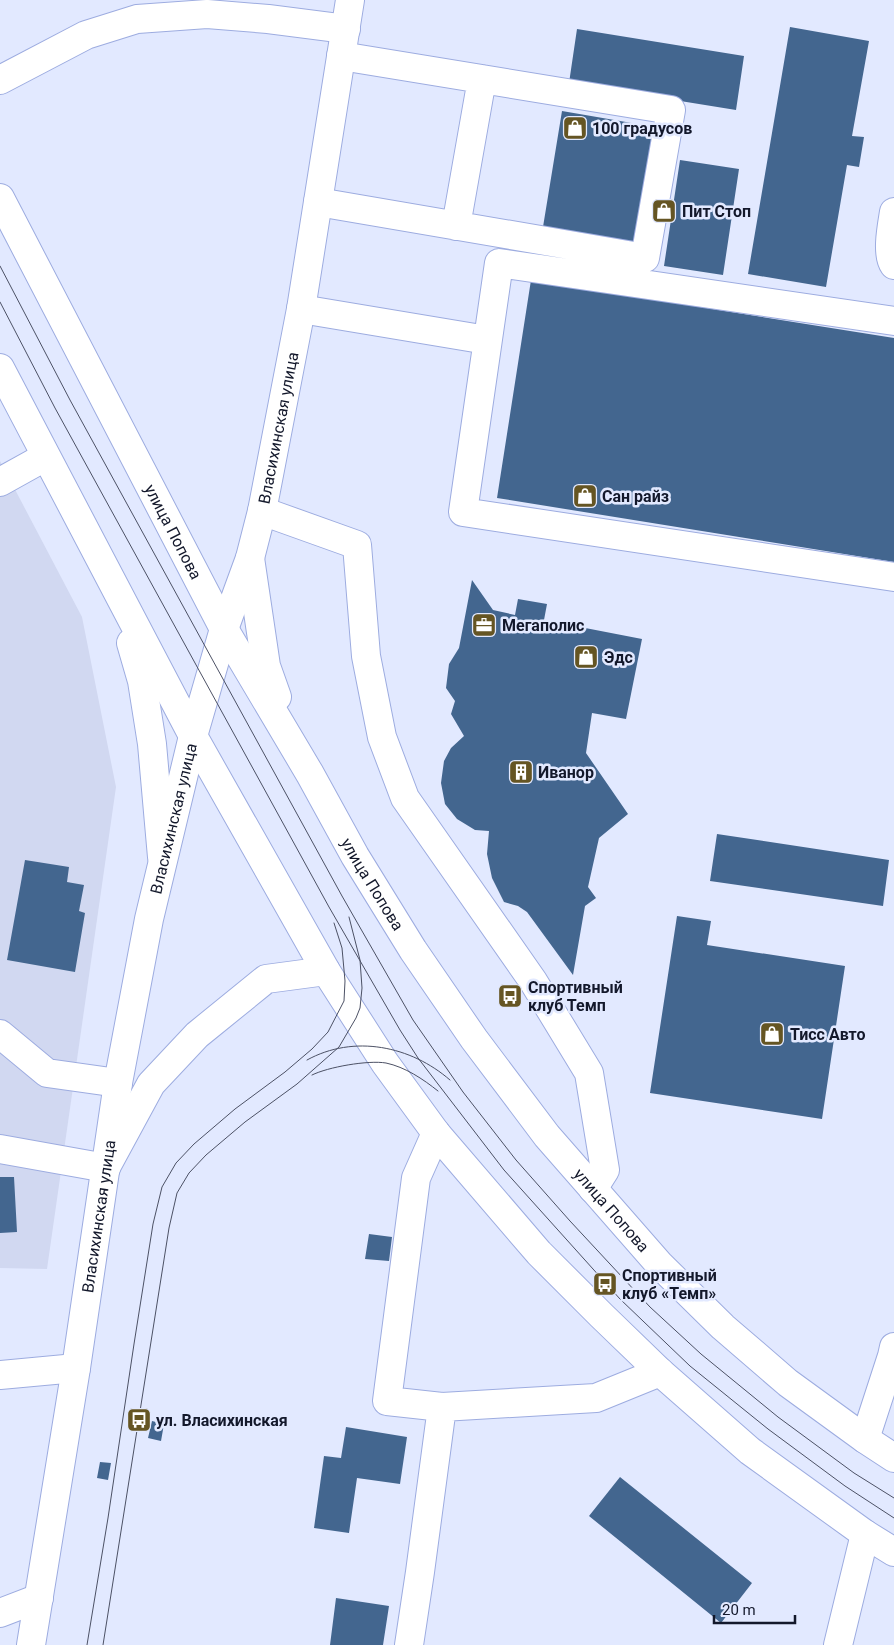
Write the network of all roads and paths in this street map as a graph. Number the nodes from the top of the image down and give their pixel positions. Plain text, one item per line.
1 (350, 0) edge
2 (346, 29) junction
3 (341, 56) junction
4 (482, 79) junction
5 (0, 80) edge
6 (0, 198) edge
7 (318, 202) junction
8 (894, 212) edge
9 (456, 226) junction
10 (894, 265) edge
11 (302, 309) junction
12 (894, 321) edge
13 (487, 340) junction
14 (0, 368) edge
15 (45, 456) junction
16 (0, 482) edge
17 (262, 512) junction
18 (250, 558) junction
19 (894, 577) edge
20 (112, 582) junction
21 (224, 629) junction
22 (193, 736) junction
23 (310, 774) junction
24 (162, 860) junction
25 (326, 971) junction
26 (0, 1034) edge
27 (118, 1083) junction
28 (436, 1133) junction
29 (0, 1149) edge
30 (106, 1168) junction
31 (593, 1189) junction
32 (894, 1347) edge
33 (76, 1368) junction
34 (660, 1372) junction
35 (0, 1375) edge
36 (442, 1407) junction
37 (865, 1439) junction
38 (894, 1458) edge
39 (865, 1534) junction
40 (894, 1552) edge
41 (39, 1598) junction
42 (0, 1613) edge
43 (31, 1645) edge
44 (409, 1645) edge
45 (838, 1645) edge

1 - 2 main road, Власихинская улица
2 - 3 main road, Власихинская улица
2 - 5 main road
3 - 4 main road
3 - 7 main road, Власихинская улица
4 - 9 main road
4 - 9 main road
6 - 21 main road, улица Попова
7 - 9 main road
7 - 11 main road, Власихинская улица
8 - 10 main road
11 - 13 main road
11 - 17 main road, Власихинская улица
12 - 13 main road
13 - 19 main road
14 - 15 main road
15 - 16 main road
15 - 20 main road
17 - 18 main road, Власихинская улица
17 - 31 main road
18 - 21 main road, Власихинская улица
18 - 23 main road
20 - 22 main road
20 - 24 main road
21 - 22 main road, Власихинская улица
21 - 23 main road, улица Попова
22 - 24 main road, Власихинская улица
22 - 25 main road
23 - 31 main road, улица Попова
24 - 27 main road, Власихинская улица
25 - 28 main road
25 - 30 main road
26 - 27 main road
27 - 30 main road, Власихинская улица
28 - 34 main road
28 - 36 main road
29 - 30 main road
30 - 33 main road, Власихинская улица
31 - 37 main road, улица Попова
32 - 37 main road
33 - 35 main road
33 - 41 main road, Власихинская улица
34 - 36 main road
34 - 39 main road
36 - 44 main road
37 - 38 main road, улица Попова
39 - 40 main road
39 - 45 main road
41 - 42 main road
41 - 43 main road, Власихинская улица

